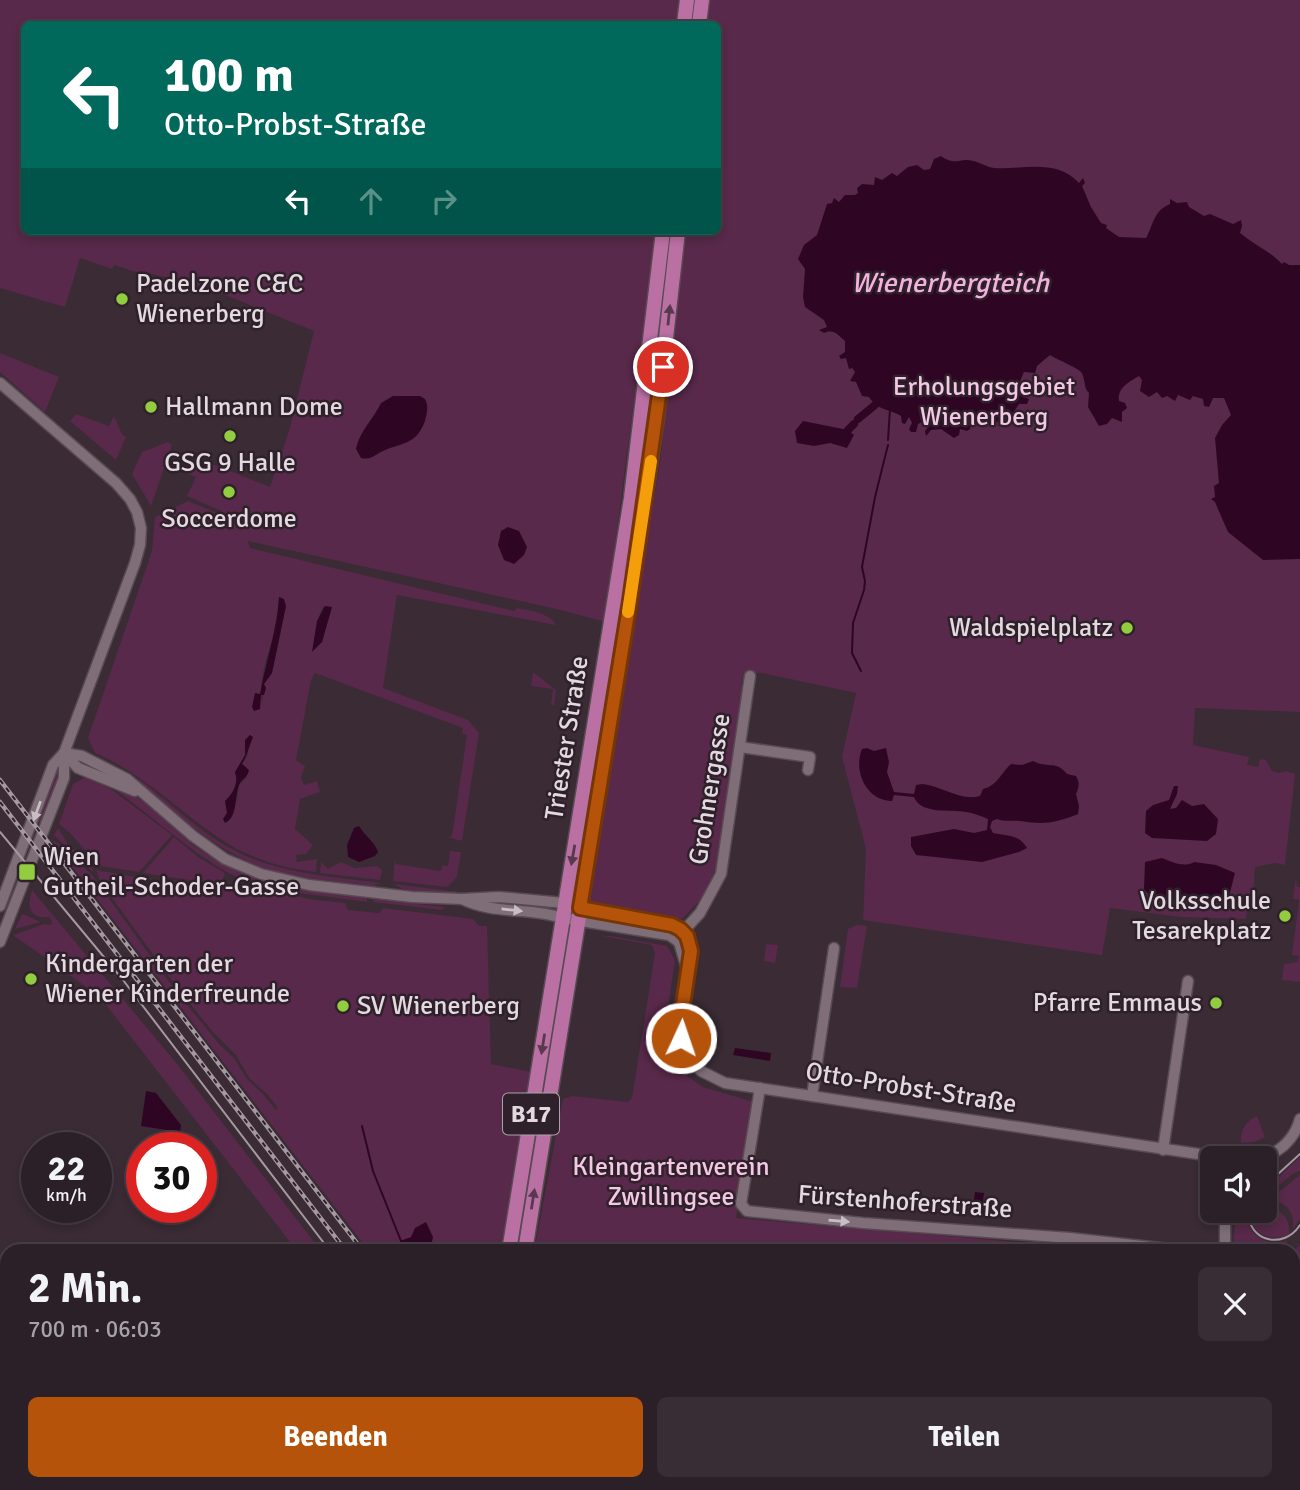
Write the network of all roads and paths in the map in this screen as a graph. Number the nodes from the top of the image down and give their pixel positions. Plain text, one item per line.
1 (687, 0) edge
2 (702, 0) edge
3 (684, 21) edge
4 (699, 21) edge
5 (663, 235) edge
6 (678, 235) edge
7 (0, 383) edge
8 (623, 600) junction
9 (613, 660) junction
10 (750, 676) dead end
11 (740, 747) junction
12 (64, 753) junction
13 (808, 769) dead end
14 (0, 906) edge
15 (563, 910) junction
16 (579, 914) junction
17 (680, 936) junction
18 (0, 942) edge
19 (834, 948) dead end
20 (1188, 981) dead end
21 (760, 1088) junction
22 (812, 1096) junction
23 (1300, 1119) edge
24 (1163, 1150) junction
25 (1277, 1151) edge
26 (1200, 1155) edge
27 (1224, 1223) edge
28 (510, 1244) edge
29 (525, 1244) edge
30 (1124, 1244) edge
31 (1223, 1244) edge

1 - 3 main road
2 - 4 main road
5 - 8 main road, Triester Straße / B17
8 -> 6 main road, Triester Straße / B17
7 - 12 street
8 - 9 main road, Triester Straße / B17
9 -> 15 main road, Triester Straße / B17
9 - 16 main road, Triester Straße / B17
10 - 11 street, Grohnergasse
11 - 13 street
11 - 17 street, Grohnergasse
12 -> 14 street
12 - 15 street
12 - 18 street
15 - 16 street
15 -> 28 main road, Triester Straße / B17
16 - 17 street
29 -> 16 main road, Triester Straße / B17
17 - 21 street, Otto-Probst-Straße
19 - 22 street
20 - 24 street
21 - 22 street, Otto-Probst-Straße
21 -> 30 street, Fürstenhoferstraße
22 - 24 street, Otto-Probst-Straße
23 - 25 street
24 - 26 street, Otto-Probst-Straße
27 - 31 street

